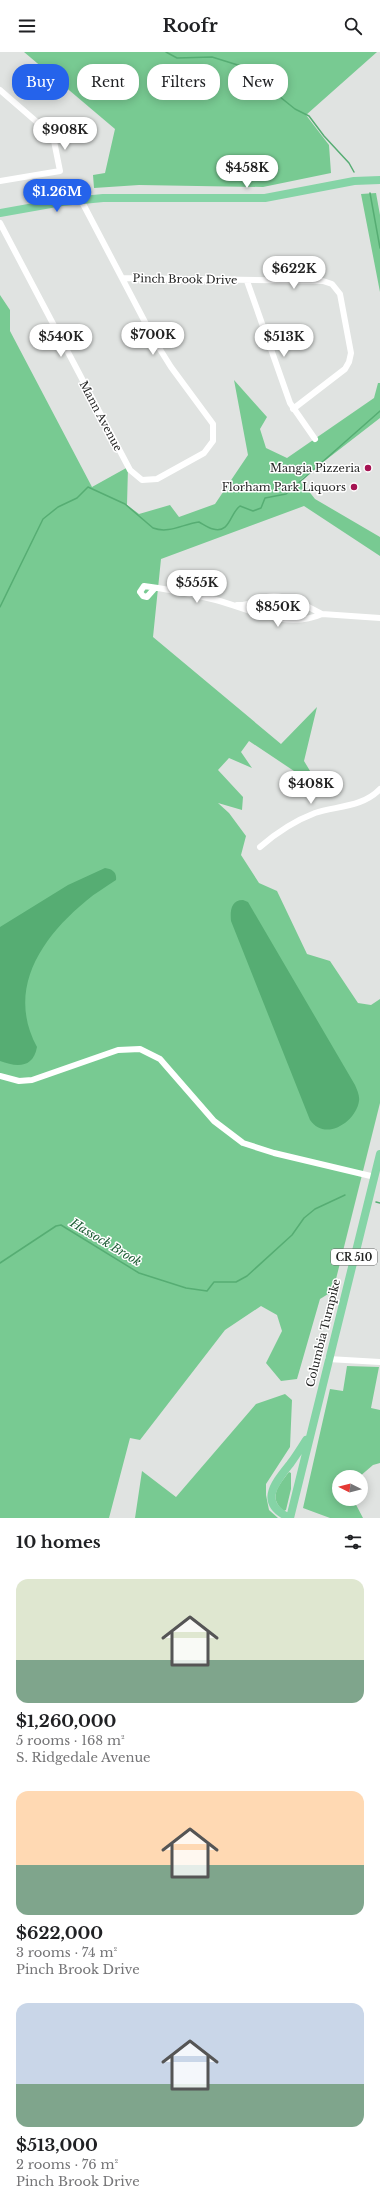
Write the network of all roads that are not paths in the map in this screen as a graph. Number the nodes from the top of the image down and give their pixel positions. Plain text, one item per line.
1 (0, 90) edge
2 (380, 180) edge
3 (0, 181) edge
4 (81, 200) junction
5 (0, 213) edge
6 (0, 223) edge
7 (122, 278) junction
8 (247, 280) junction
9 (293, 410) junction
10 (315, 439) dead end
11 (154, 589) dead end
12 (237, 605) junction
13 (322, 614) junction
14 (380, 618) edge
15 (380, 789) edge
16 (260, 847) dead end
17 (0, 1076) edge
18 (380, 1154) edge
19 (375, 1176) junction
20 (328, 1359) junction
21 (380, 1362) edge
22 (309, 1435) junction
23 (290, 1518) edge

1 - 3 street
2 - 4 main road
4 - 5 main road
4 - 7 street
6 - 7 street, Mann Avenue
7 - 8 street, Pinch Brook Drive
8 - 9 street, Pinch Brook Drive
8 - 9 street, Pinch Brook Drive
9 - 10 street, Pinch Brook Drive
11 - 12 street
12 - 13 street
12 - 13 street
13 - 14 street
15 - 16 street
17 - 19 street
18 - 19 main road, Columbia Turnpike / CR 510
19 - 20 main road, Columbia Turnpike / CR 510
20 - 21 street
20 - 22 main road, Columbia Turnpike / CR 510
22 - 23 main road, Columbia Turnpike / CR 510
22 - 23 main road

